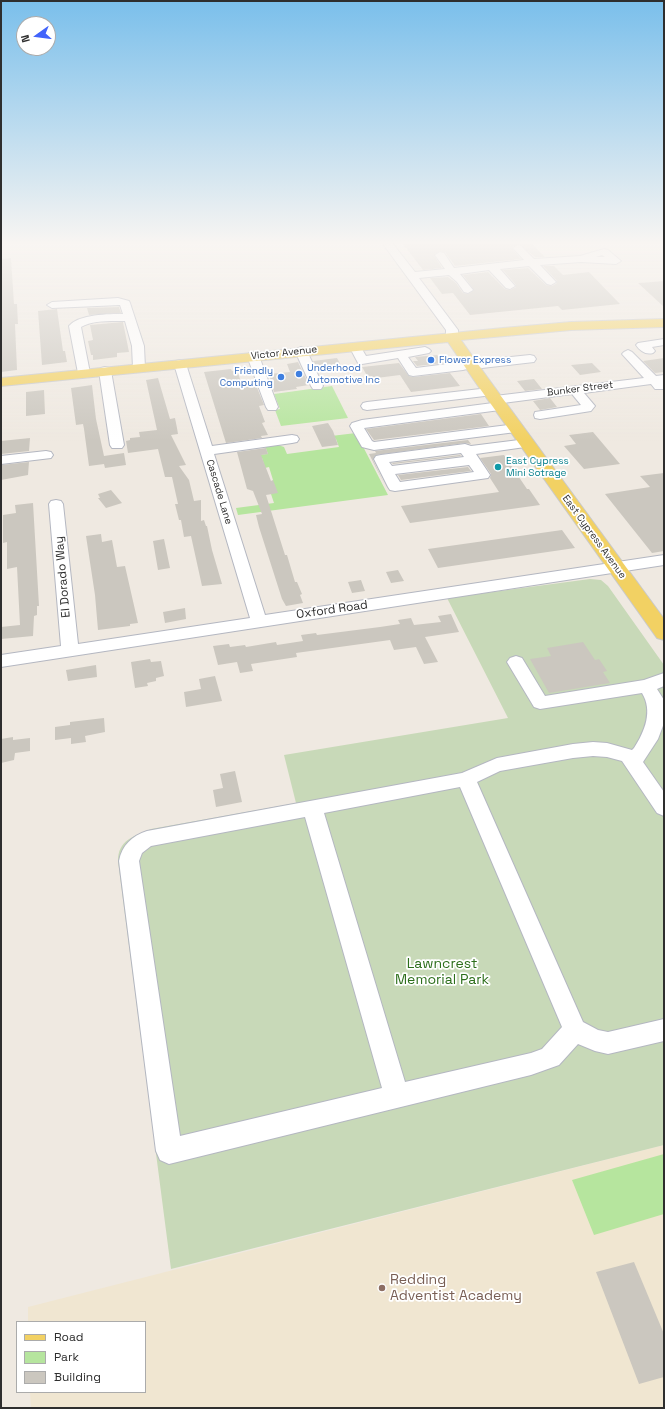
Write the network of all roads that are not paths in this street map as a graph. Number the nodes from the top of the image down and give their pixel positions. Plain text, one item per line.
1 (127, 310) edge
2 (437, 310) edge
3 (129, 317) junction
4 (664, 323) edge
5 (503, 332) junction
6 (452, 336) junction
7 (664, 342) edge
8 (400, 348) junction
9 (301, 351) junction
10 (425, 351) dead end
11 (253, 356) junction
12 (530, 359) dead end
13 (180, 364) junction
14 (139, 368) junction
15 (105, 371) junction
16 (84, 374) junction
17 (659, 380) edge
18 (1, 382) edge
19 (484, 383) junction
20 (317, 386) dead end
21 (575, 390) junction
22 (664, 391) edge
23 (367, 406) dead end
24 (272, 407) dead end
25 (540, 415) dead end
26 (516, 428) junction
27 (292, 440) dead end
28 (527, 443) junction
29 (117, 445) dead end
30 (207, 451) junction
31 (46, 455) dead end
32 (1, 460) edge
33 (387, 472) dead end
34 (56, 504) dead end
35 (664, 560) edge
36 (617, 568) junction
37 (259, 621) junction
38 (664, 633) edge
39 (70, 650) junction
40 (1, 661) edge
41 (516, 662) dead end
42 (664, 679) edge
43 (647, 686) junction
44 (629, 756) junction
45 (466, 779) junction
46 (312, 808) junction
47 (664, 808) edge
48 (575, 1030) junction
49 (664, 1030) edge
50 (397, 1096) junction

1 - 3 street
2 - 6 street, East Cypress Avenue
3 - 14 street
3 - 16 street
4 - 5 main road, Victor Avenue
5 - 6 main road, Victor Avenue
5 - 19 main road
6 - 8 main road, Victor Avenue
6 - 19 main road, East Cypress Avenue
7 - 17 street
8 - 9 main road, Victor Avenue
8 - 10 street
8 - 19 main road
8 - 19 street
9 - 11 main road, Victor Avenue
9 - 20 street
11 - 13 main road, Victor Avenue
11 - 24 street
12 - 19 street
13 - 14 main road, Victor Avenue
13 - 30 street, Cascade Lane
14 - 15 main road, Victor Avenue
15 - 16 main road, Victor Avenue
15 - 29 street
16 - 18 main road, Victor Avenue
17 - 21 street, Bunker Street
17 - 22 street
19 - 21 street, Bunker Street
19 - 23 street
19 - 26 main road, East Cypress Avenue
19 - 26 street
21 - 25 street
26 - 28 main road, East Cypress Avenue
27 - 30 street
28 - 33 street
28 - 36 main road, East Cypress Avenue
30 - 37 street, Cascade Lane
31 - 32 street
34 - 39 street, El Dorado Way
35 - 36 street, Oxford Road
36 - 37 street, Oxford Road
36 - 38 main road, East Cypress Avenue
37 - 39 street, Oxford Road
39 - 40 street, Oxford Road
41 - 43 street
42 - 43 street
43 - 44 street
44 - 45 street
44 - 47 street
45 - 46 street
45 - 48 street
46 - 50 street
46 - 50 street
48 - 49 street
48 - 50 street

